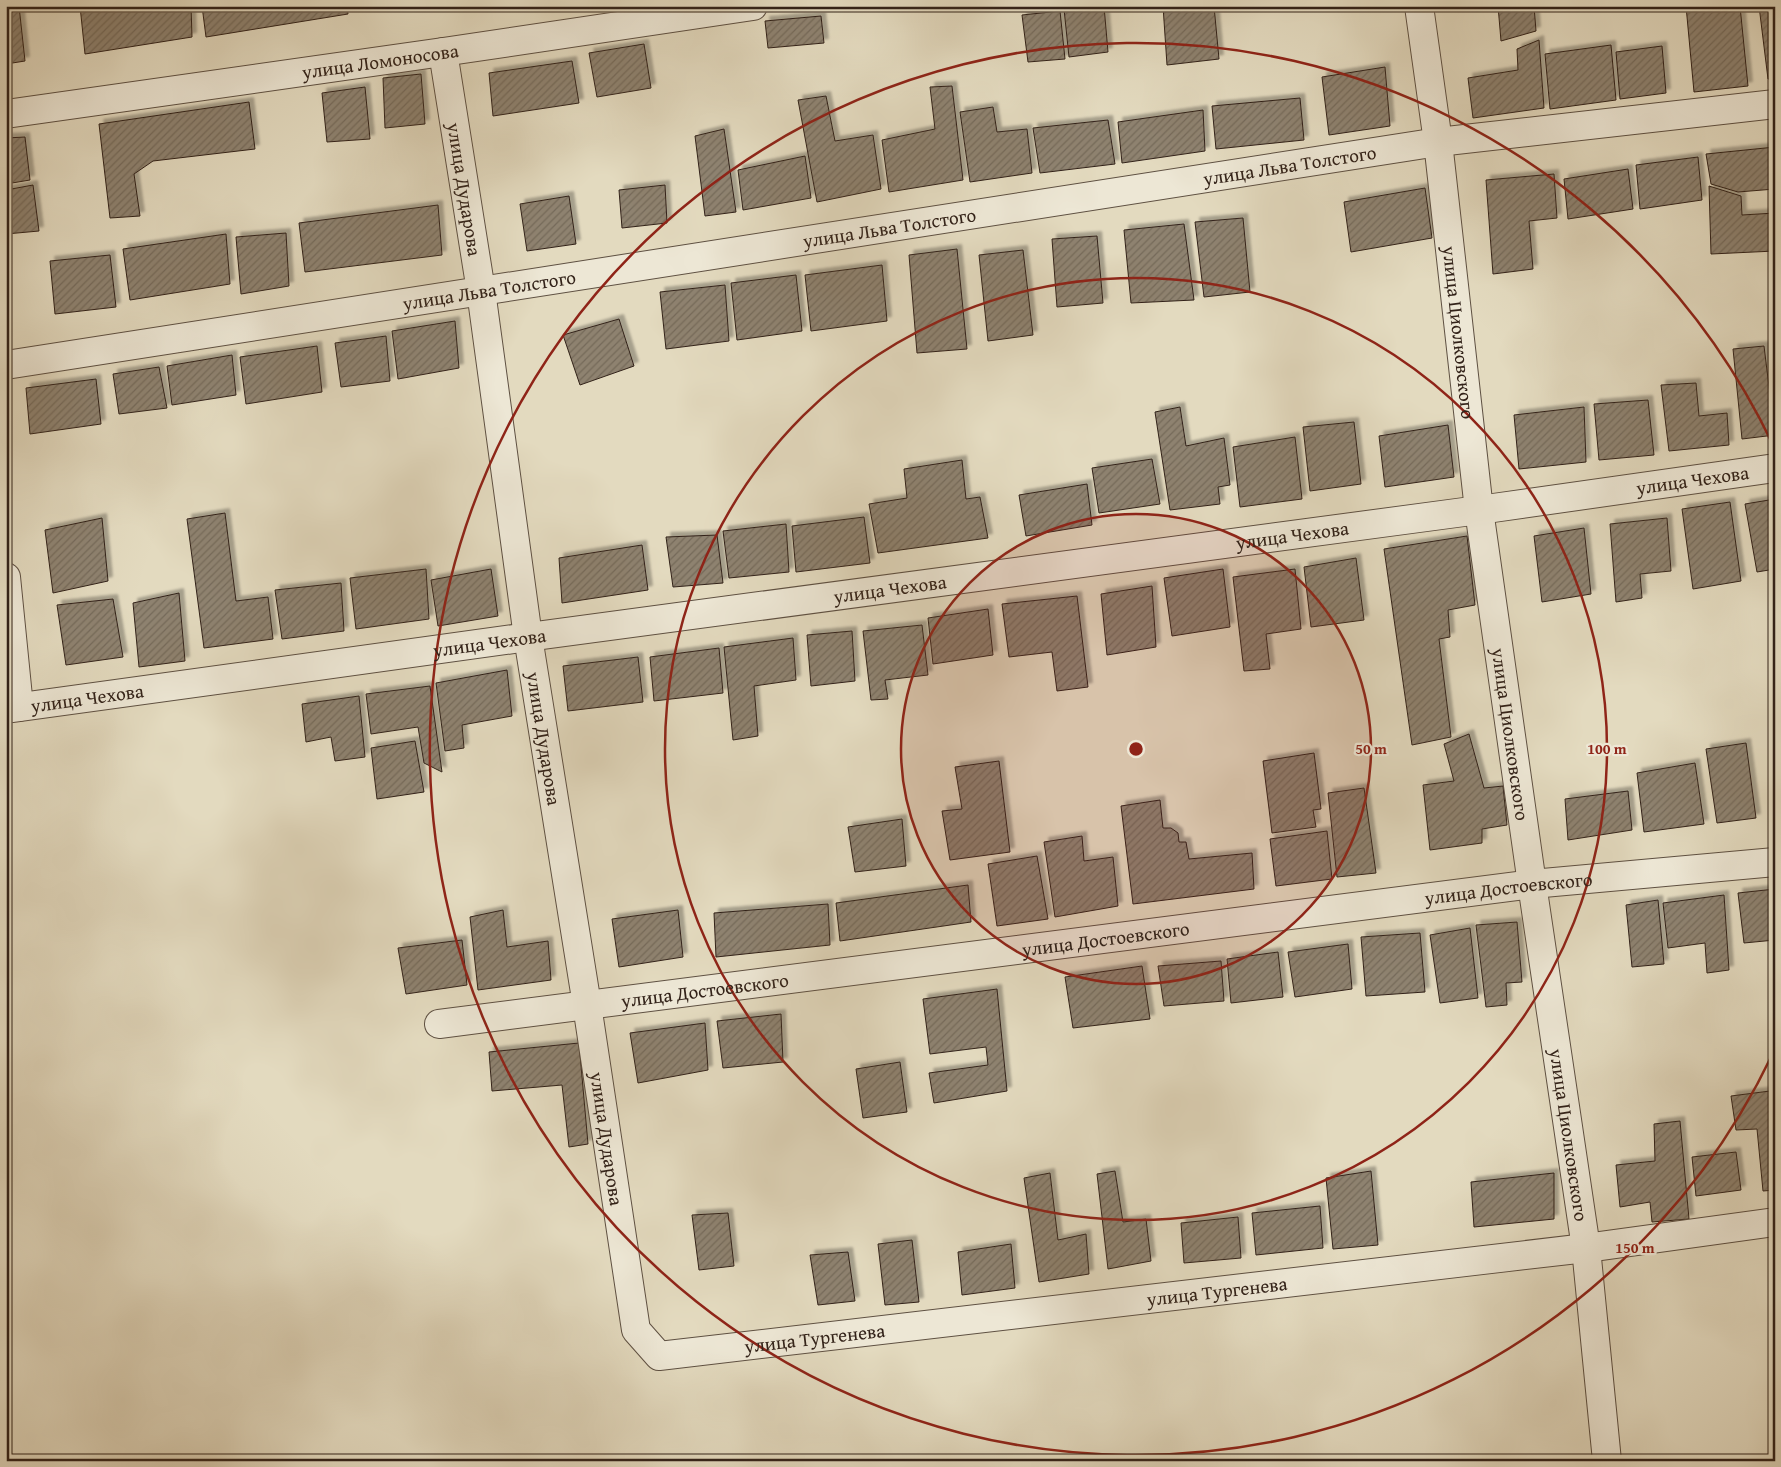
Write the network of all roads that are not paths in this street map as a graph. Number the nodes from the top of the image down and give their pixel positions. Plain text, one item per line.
1 (753, 6) edge
2 (1418, 6) edge
3 (443, 52) junction
4 (1775, 104) edge
5 (6, 114) edge
6 (1438, 142) junction
7 (481, 291) junction
8 (6, 365) edge
9 (1775, 468) edge
10 (1479, 510) junction
11 (6, 577) edge
12 (528, 637) junction
13 (13, 708) edge
14 (1775, 862) edge
15 (1532, 884) junction
16 (587, 1005) junction
17 (439, 1024) dead end
18 (1775, 1222) edge
19 (1586, 1248) junction
20 (659, 1356) joint
21 (1607, 1461) edge

1 - 3 street, улица Ломоносова
2 - 6 street, улица Циолковского
3 - 5 street, улица Ломоносова
3 - 7 street, улица Дударова
4 - 6 street, улица Льва Толстого
6 - 7 street, улица Льва Толстого
6 - 10 street, улица Циолковского
7 - 8 street, улица Льва Толстого
7 - 12 street, улица Дударова
9 - 10 street, улица Чехова
10 - 12 street, улица Чехова
10 - 15 street, улица Циолковского
11 - 13 street
12 - 13 street, улица Чехова
12 - 16 street, улица Дударова
14 - 15 street, улица Достоевского
15 - 16 street, улица Достоевского
15 - 19 street, улица Циолковского
16 - 17 street, улица Достоевского
16 - 20 street, улица Дударова
18 - 19 street, улица Тургенева
19 - 20 street, улица Тургенева
19 - 21 street, улица Циолковского

